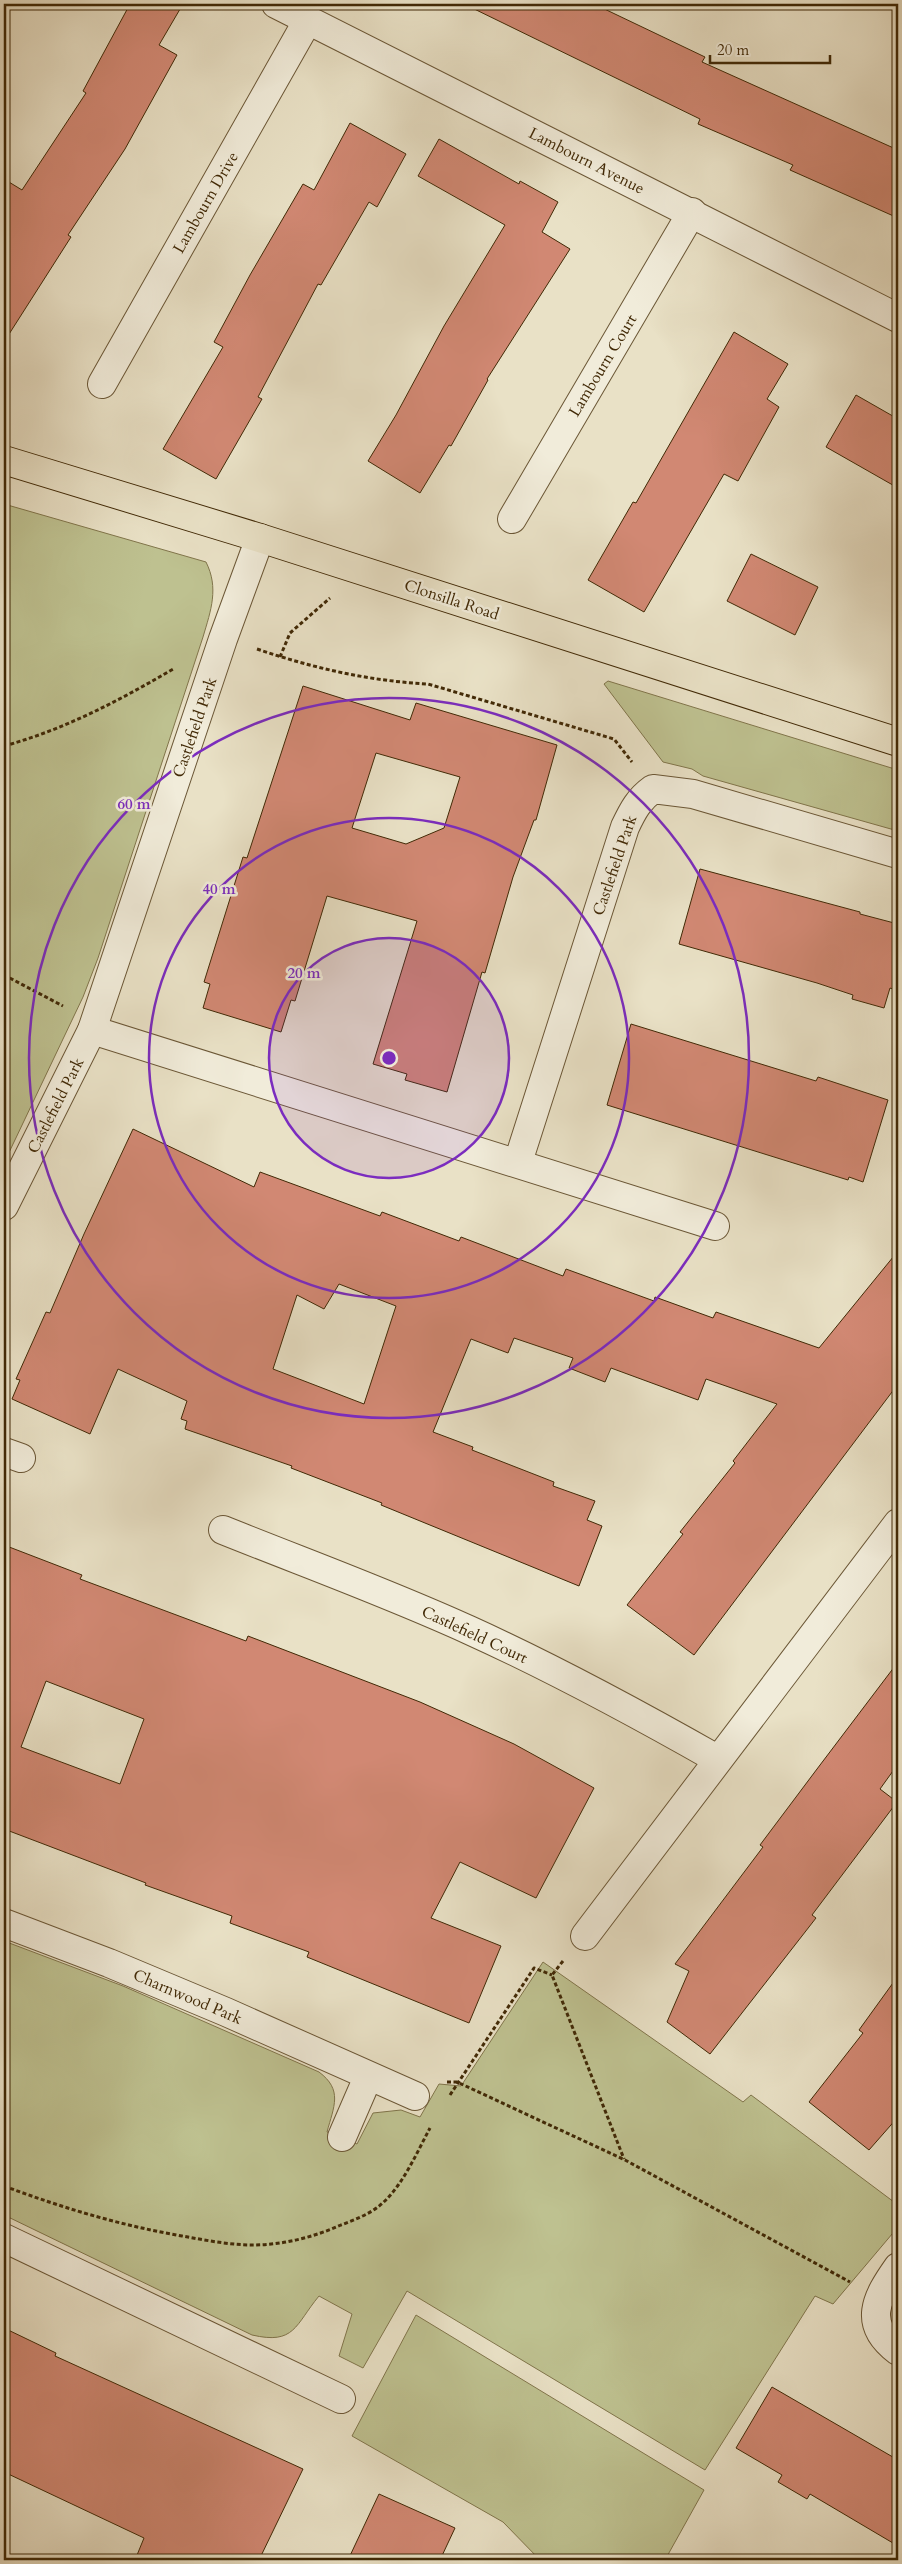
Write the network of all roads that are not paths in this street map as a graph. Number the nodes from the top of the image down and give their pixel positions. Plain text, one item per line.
1 (276, 4) edge
2 (308, 20) junction
3 (692, 212) junction
4 (898, 318) edge
5 (102, 384) dead end
6 (4, 460) edge
7 (512, 519) dead end
8 (260, 538) junction
9 (898, 742) edge
10 (898, 854) edge
11 (92, 1030) junction
12 (518, 1162) junction
13 (4, 1206) edge
14 (715, 1226) dead end
15 (898, 1523) edge
16 (223, 1530) dead end
17 (717, 1758) junction
18 (4, 1923) edge
19 (584, 1936) road end
20 (368, 2077) junction
21 (415, 2096) road end
22 (342, 2137) dead end
23 (4, 2238) edge
24 (898, 2267) edge
25 (898, 2351) edge
26 (341, 2399) dead end

1 - 2 street, Lambourn Avenue
2 - 3 street, Lambourn Avenue
2 - 5 street, Lambourn Drive
3 - 4 street, Lambourn Avenue
3 - 7 street, Lambourn Court
6 - 8 main road, Clonsilla Road
8 - 9 main road, Clonsilla Road
8 - 11 street, Castlefield Park
10 - 12 street, Castlefield Park
11 - 12 street
11 - 13 street, Castlefield Park
12 - 14 street
15 - 17 street
16 - 17 street, Castlefield Court
17 - 19 street
18 - 20 street, Charnwood Park
20 - 21 street, Charnwood Park
20 - 22 street
23 - 26 street
24 - 25 street

